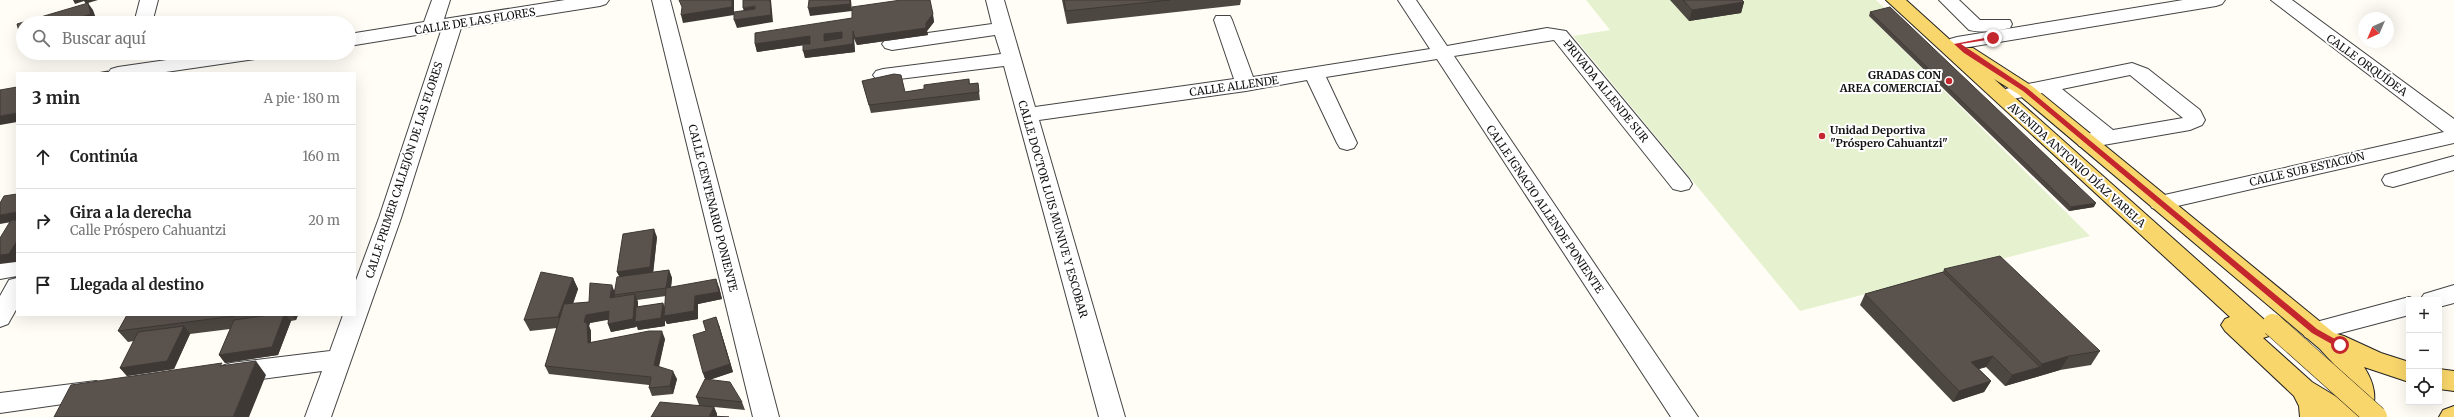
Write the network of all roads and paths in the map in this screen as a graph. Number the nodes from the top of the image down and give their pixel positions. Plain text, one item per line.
1 (149, 0) edge
2 (441, 0) edge
3 (600, 0) edge
4 (661, 0) edge
5 (995, 0) edge
6 (1407, 0) edge
7 (1895, 0) edge
8 (1910, 0) edge
9 (1948, 0) edge
10 (2144, 0) edge
11 (2216, 0) edge
12 (2280, 0) edge
13 (145, 16) edge
14 (1223, 20) dead end
15 (442, 26) junction
16 (1003, 28) junction
17 (356, 39) edge
18 (1967, 41) junction
19 (892, 44) dead end
20 (1442, 54) junction
21 (1011, 59) junction
22 (192, 60) edge
23 (129, 67) edge
24 (1314, 74) junction
25 (883, 75) edge
26 (1246, 85) junction
27 (2022, 93) junction
28 (1026, 115) junction
29 (2454, 129) edge
30 (2454, 136) edge
31 (2109, 137) junction
32 (2086, 141) junction
33 (1347, 143) dead end
34 (2454, 163) edge
35 (2393, 180) dead end
36 (1681, 184) dead end
37 (2160, 202) junction
38 (16, 268) edge
39 (0, 271) edge
40 (2454, 294) edge
41 (2442, 297) edge
42 (2406, 307) edge
43 (356, 312) edge
44 (355, 316) edge
45 (2267, 327) junction
46 (2321, 337) junction
47 (2268, 357) junction
48 (339, 359) junction
49 (2406, 371) edge
50 (205, 376) edge
51 (2442, 379) edge
52 (2454, 381) edge
53 (118, 388) edge
54 (2303, 389) junction
55 (0, 403) edge
56 (318, 417) edge
57 (766, 417) edge
58 (1112, 417) edge
59 (1685, 417) edge
60 (2313, 417) edge
61 (2349, 417) edge
62 (2357, 417) edge
63 (2376, 417) edge

1 - 13 street
2 - 15 street, CALLE PRIMER CALLEJÓN DE LAS FLORES
3 - 15 street, CALLE DE LAS FLORES
4 - 57 street, CALLE CENTENARIO PONIENTE
5 - 16 street, CALLE DOCTOR LUIS MUNIVE Y ESCOBAR
6 - 20 street, CALLE IGNACIO ALLENDE PONIENTE
7 - 27 main road, AVENIDA ANTONIO DÍAZ VARELA
8 - 18 main road
9 - 18 street
10 - 18 street
11 - 18 street
12 - 29 street, CALLE ORQUÍDEA
14 - 26 street
15 - 17 street, CALLE DE LAS FLORES
15 - 43 street, CALLE PRIMER CALLEJÓN DE LAS FLORES
16 - 19 street
16 - 21 street, CALLE DOCTOR LUIS MUNIVE Y ESCOBAR
18 - 27 main road
20 - 24 street, CALLE ALLENDE
20 - 36 street, PRIVADA ALLENDE SUR
20 - 59 street, CALLE IGNACIO ALLENDE PONIENTE
21 - 25 street
21 - 28 street, CALLE DOCTOR LUIS MUNIVE Y ESCOBAR
22 - 23 street
24 - 26 street, CALLE ALLENDE
24 - 33 street
26 - 28 street, CALLE ALLENDE
27 - 31 street
27 - 31 street
27 - 32 main road
27 - 45 main road, AVENIDA ANTONIO DÍAZ VARELA
27 - 47 main road
28 - 58 street, CALLE DOCTOR LUIS MUNIVE Y ESCOBAR
30 - 37 street, CALLE SUB ESTACIÓN
31 - 32 street
32 - 37 main road
34 - 35 street
37 - 46 main road
38 - 39 street
40 - 41 street
42 - 46 street
44 - 48 street, CALLE PRIMER CALLEJÓN DE LAS FLORES
45 - 62 main road
45 - 63 main road, bridge
46 - 47 main road
46 - 49 main road
46 - 62 main road
47 - 54 main road
48 - 50 street
48 - 56 street, CALLE PRIMER CALLEJÓN DE LAS FLORES
51 - 52 main road
53 - 55 street
54 - 60 main road
54 - 61 main road

